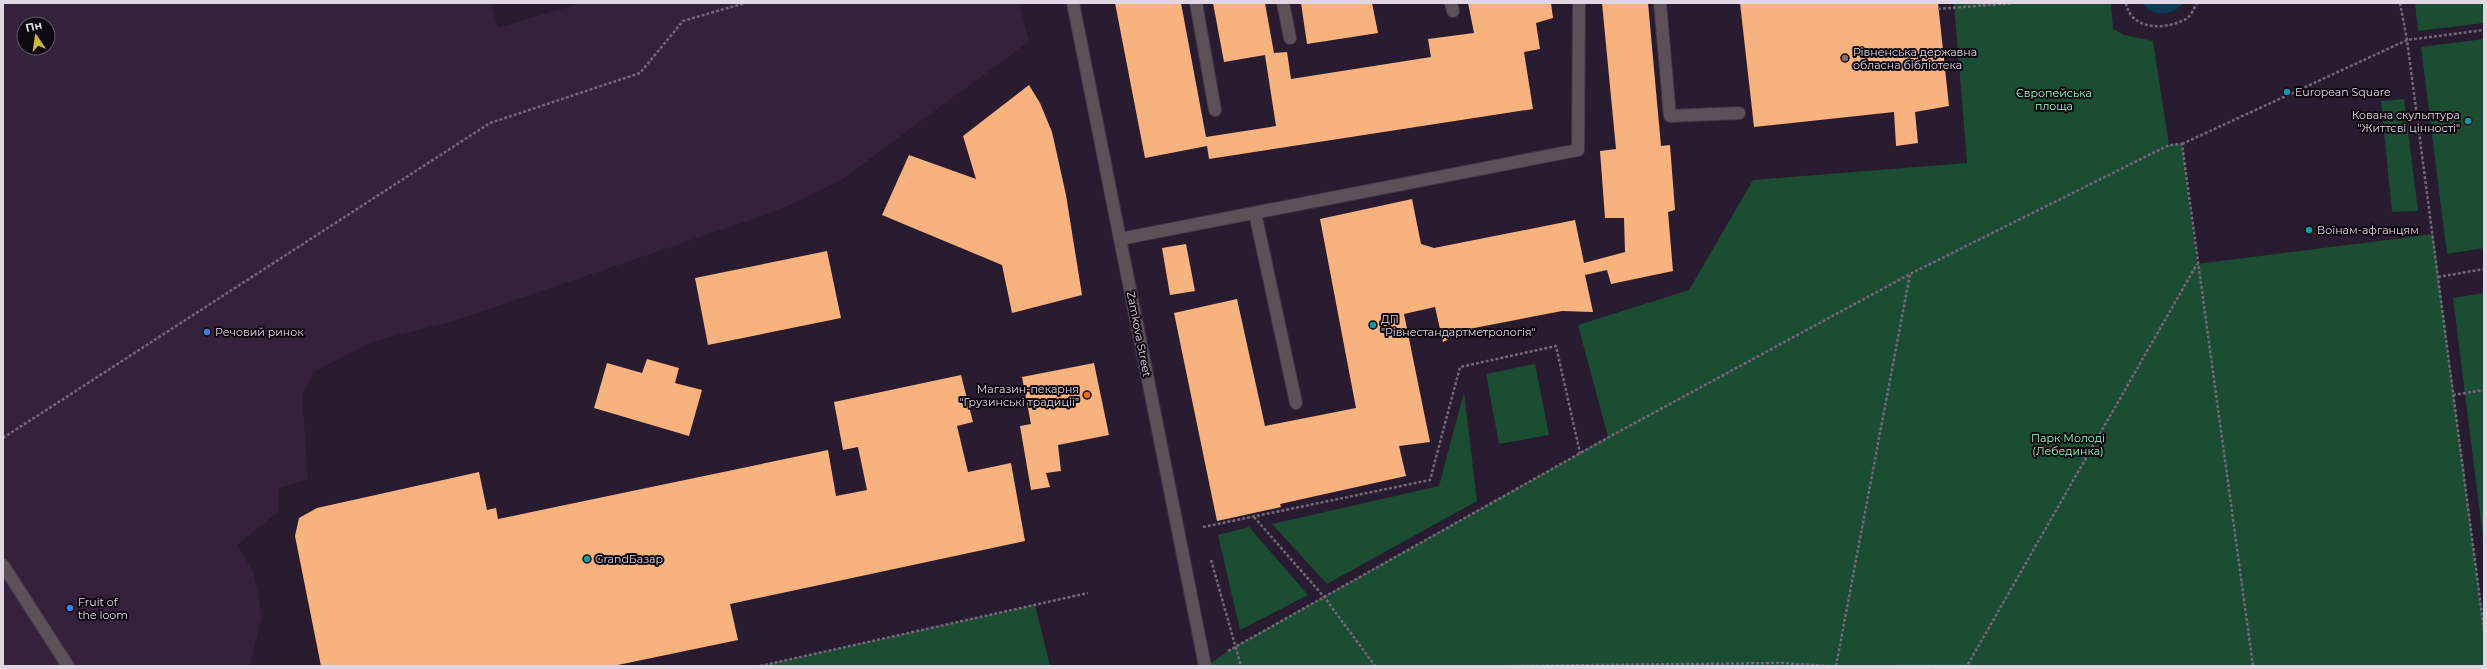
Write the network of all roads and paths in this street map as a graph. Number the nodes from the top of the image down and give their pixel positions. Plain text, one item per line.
1 (745, 3) edge
2 (1073, 3) edge
3 (1196, 3) edge
4 (1283, 3) edge
5 (1579, 3) edge
6 (1660, 3) edge
7 (2014, 3) edge
8 (2126, 3) edge
9 (2197, 3) edge
10 (2400, 3) edge
11 (1938, 9) dead end
12 (2484, 30) edge
13 (1290, 38) dead end
14 (2407, 40) junction
15 (1215, 110) dead end
16 (1739, 112) dead end
17 (2182, 144) junction
18 (1255, 213) junction
19 (1120, 238) junction
20 (2197, 264) junction
21 (2484, 269) edge
22 (1910, 274) junction
23 (2438, 277) junction
24 (2484, 390) edge
25 (2453, 395) junction
26 (1296, 403) dead end
27 (3, 438) edge
28 (1580, 453) junction
29 (1254, 517) junction
30 (1202, 527) dead end
31 (3, 564) edge
32 (1088, 593) dead end
33 (1325, 598) junction
34 (2484, 630) edge
35 (1224, 654) dead end
36 (68, 666) edge
37 (760, 666) edge
38 (1205, 666) edge
39 (1375, 666) edge
40 (1511, 666) edge
41 (1828, 666) edge
42 (1836, 666) edge
43 (1898, 666) edge
44 (1966, 666) edge
45 (2253, 666) edge

1 - 27 path
2 - 19 street, Zamkova Street
3 - 15 street
4 - 13 street
5 - 18 street
6 - 16 street
7 - 11 path
8 - 9 path
10 - 14 path
12 - 14 path
14 - 17 path
14 - 23 path
17 - 20 path
17 - 22 path
18 - 19 street
18 - 26 street
19 - 38 street, Zamkova Street
20 - 44 path
20 - 45 path
21 - 23 path
22 - 28 path
22 - 42 path
23 - 25 path
24 - 25 path
25 - 34 path
28 - 29 path
28 - 33 path
29 - 30 path
29 - 33 path
31 - 36 street
32 - 37 path
33 - 35 path
33 - 39 path
40 - 41 path
43 - 44 path

